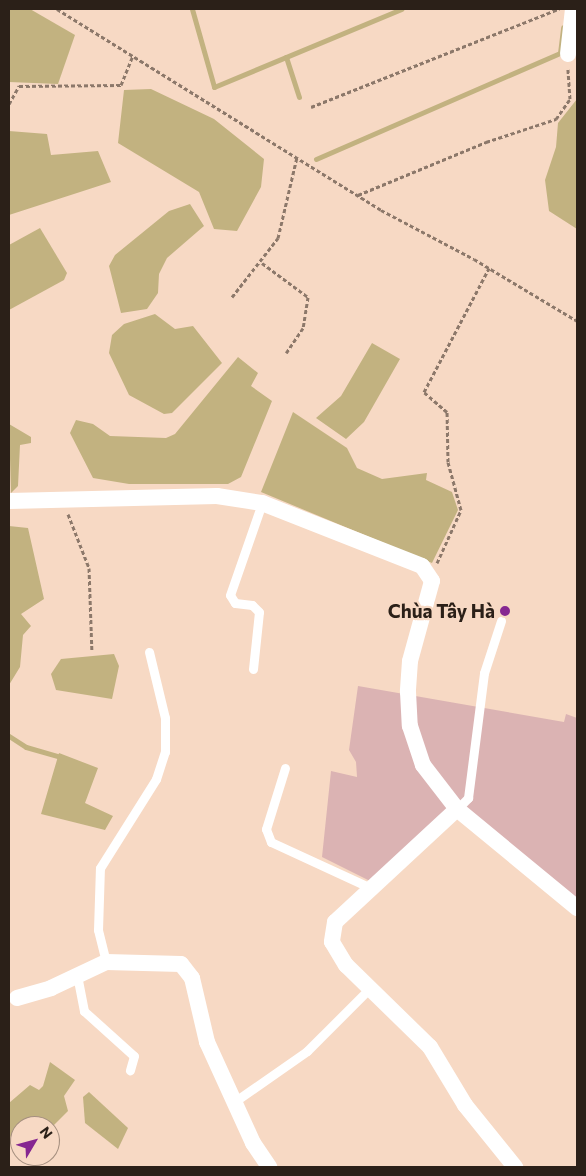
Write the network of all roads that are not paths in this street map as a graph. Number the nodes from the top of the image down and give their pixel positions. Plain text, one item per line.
1 (573, 9) edge
2 (568, 54) road end
3 (9, 501) edge
4 (262, 503) junction
5 (501, 621) dead end
6 (149, 652) dead end
7 (253, 669) dead end
8 (285, 768) dead end
9 (457, 810) junction
10 (373, 889) junction
11 (577, 908) edge
12 (106, 962) junction
13 (77, 975) junction
14 (372, 987) junction
15 (18, 998) dead end
16 (130, 1070) dead end
17 (234, 1102) junction
18 (269, 1167) edge
19 (515, 1167) edge

1 - 2 street
3 - 4 street
4 - 7 lane
4 - 9 street
5 - 9 lane
6 - 12 lane
8 - 10 lane
9 - 10 street
9 - 11 street
10 - 14 street
12 - 13 street
12 - 17 street
13 - 15 street
13 - 16 lane
14 - 17 lane
14 - 19 street
17 - 18 street

